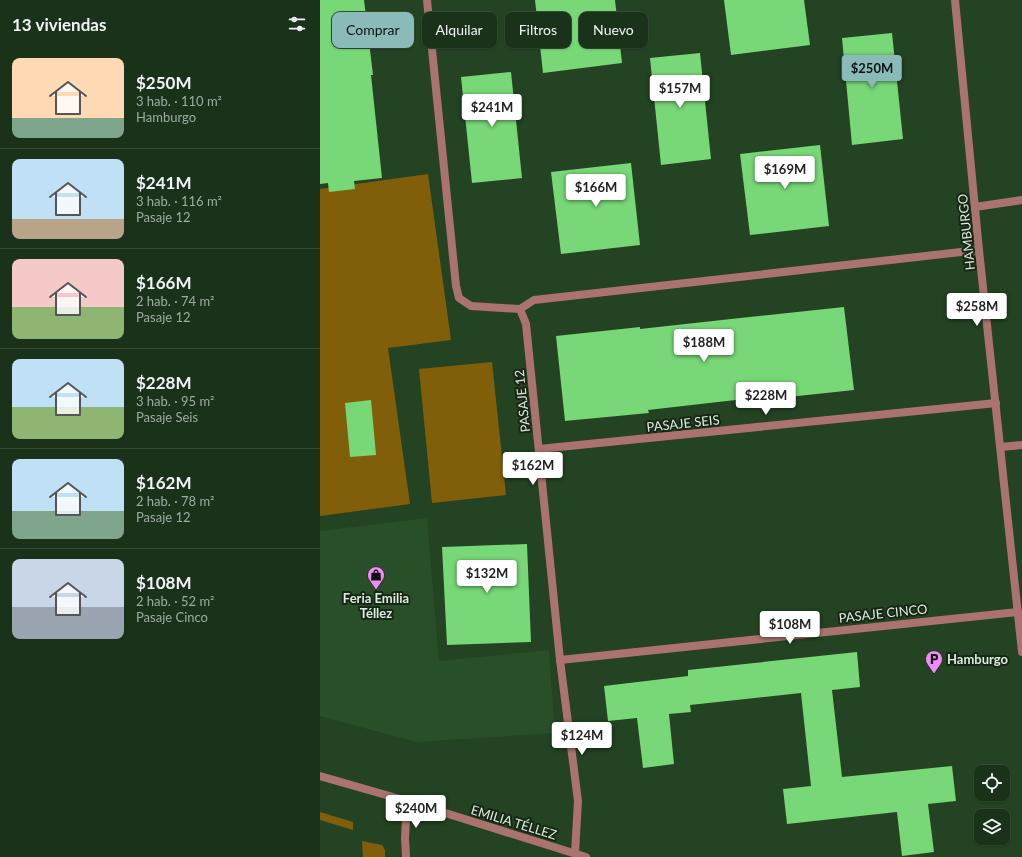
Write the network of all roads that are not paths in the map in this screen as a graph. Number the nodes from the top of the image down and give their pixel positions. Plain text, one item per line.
1 (427, 0) edge
2 (955, 0) edge
3 (1022, 200) edge
4 (976, 207) junction
5 (979, 250) junction
6 (520, 309) junction
7 (996, 403) junction
8 (1022, 445) edge
9 (1001, 447) junction
10 (539, 449) junction
11 (1018, 612) junction
12 (1022, 652) edge
13 (560, 660) junction
14 (320, 776) edge
15 (407, 801) junction
16 (575, 854) junction
17 (406, 857) edge
18 (586, 857) edge

1 - 6 street
2 - 4 street, HAMBURGO
3 - 4 street
4 - 5 street, HAMBURGO
5 - 6 street
5 - 7 street, HAMBURGO
6 - 10 street, PASAJE 12
7 - 9 street, HAMBURGO
7 - 10 street, PASAJE SEIS
8 - 9 street
9 - 11 street, HAMBURGO
10 - 13 street, PASAJE 12
11 - 12 street, HAMBURGO
11 - 13 street, PASAJE CINCO
13 - 16 street, PASAJE 12
14 - 15 street, EMILIA TÉLLEZ
15 - 16 street, EMILIA TÉLLEZ
15 - 17 street
16 - 18 street, EMILIA TÉLLEZ

